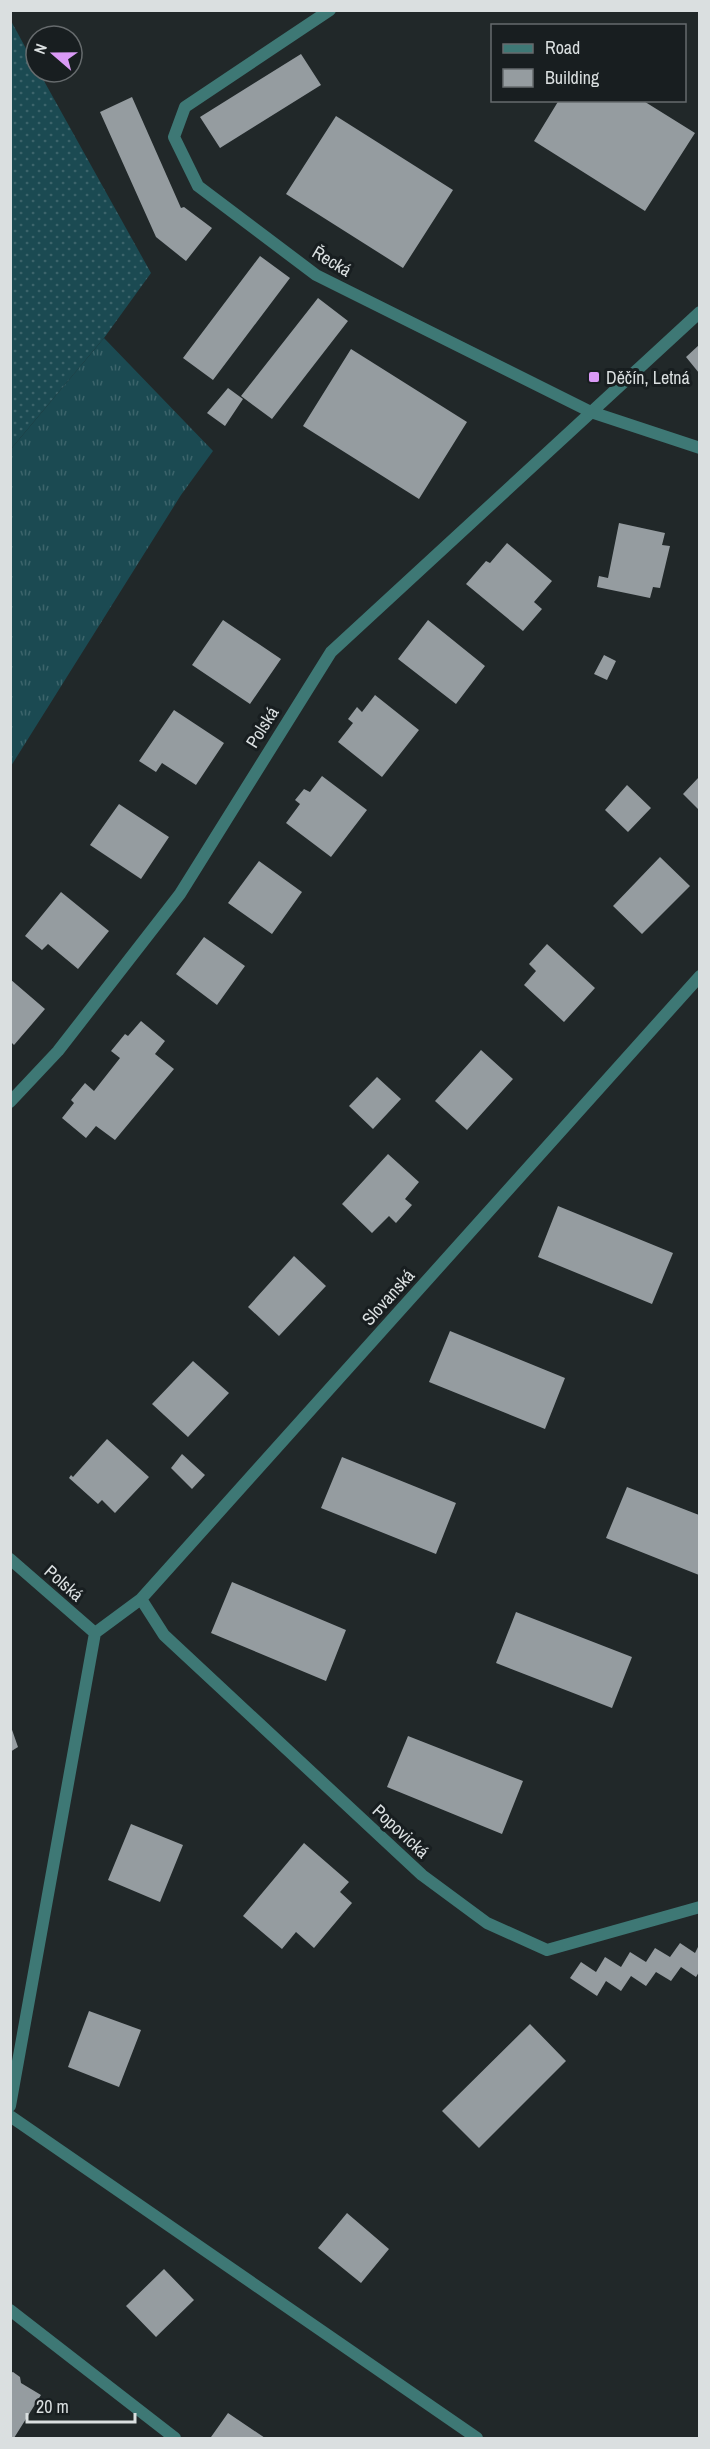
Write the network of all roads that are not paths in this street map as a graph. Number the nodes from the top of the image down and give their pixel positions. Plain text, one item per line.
1 (330, 10) edge
2 (699, 312) edge
3 (591, 412) junction
4 (699, 448) edge
5 (699, 976) edge
6 (10, 1102) edge
7 (10, 1559) edge
8 (141, 1599) junction
9 (94, 1633) junction
10 (699, 1907) edge
11 (10, 2106) edge
12 (10, 2116) edge
13 (10, 2310) edge
14 (175, 2439) edge
15 (477, 2439) edge

1 - 3 street, Řecká
2 - 3 street, Polská
3 - 4 street, Řecká
3 - 6 street, Polská
5 - 8 street, Slovanská
7 - 9 street, Polská
8 - 9 street, Slovanská
8 - 10 street, Popovická
9 - 11 street
12 - 15 street
13 - 14 street

